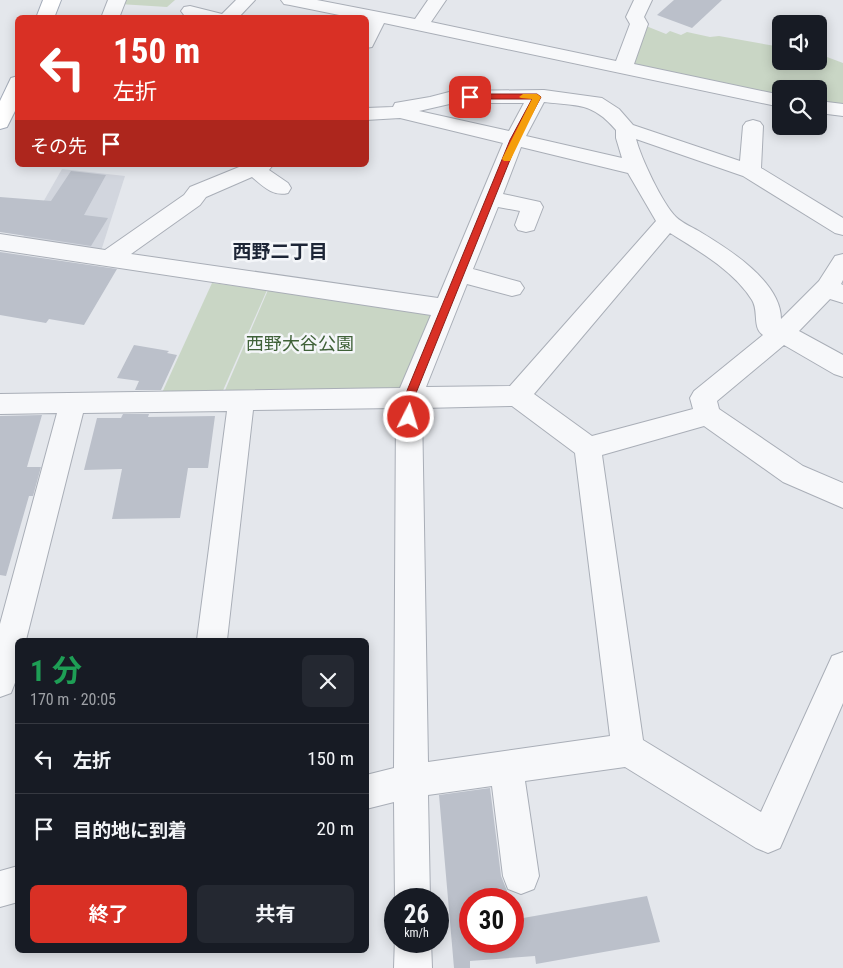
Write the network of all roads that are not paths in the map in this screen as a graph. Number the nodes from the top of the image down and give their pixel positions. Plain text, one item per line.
1 (52, 0) edge
2 (117, 0) edge
3 (246, 0) edge
4 (290, 0) edge
5 (437, 0) edge
6 (643, 0) edge
7 (317, 8) edge
8 (190, 11) dead end
9 (46, 15) edge
10 (111, 15) edge
11 (207, 15) edge
12 (231, 15) edge
13 (364, 15) edge
14 (369, 16) edge
15 (378, 17) junction
16 (420, 25) junction
17 (369, 36) edge
18 (623, 68) junction
19 (15, 89) edge
20 (537, 97) junction
21 (772, 99) edge
22 (827, 108) edge
23 (6, 110) edge
24 (843, 110) edge
25 (373, 113) edge
26 (752, 126) dead end
27 (626, 129) junction
28 (514, 140) junction
29 (259, 167) edge
30 (637, 168) junction
31 (750, 171) junction
32 (280, 188) dead end
33 (491, 198) junction
34 (668, 222) junction
35 (526, 225) dead end
36 (843, 228) edge
37 (0, 242) edge
38 (109, 258) junction
39 (843, 262) edge
40 (460, 274) junction
41 (512, 288) dead end
42 (835, 291) edge
43 (445, 308) junction
44 (782, 333) junction
45 (843, 367) edge
46 (517, 396) junction
47 (409, 398) junction
48 (241, 401) junction
49 (73, 403) junction
50 (0, 404) edge
51 (707, 415) junction
52 (588, 448) junction
53 (843, 496) edge
54 (212, 638) edge
55 (8, 664) edge
56 (843, 667) edge
57 (628, 750) junction
58 (506, 767) junction
59 (412, 781) junction
60 (369, 791) edge
61 (521, 876) dead end
62 (15, 885) edge
63 (412, 888) edge
64 (0, 889) edge
65 (412, 953) edge
66 (413, 968) edge

1 - 9 main road
2 - 10 street
3 - 12 street
4 - 7 street
5 - 16 street
6 - 18 street
7 - 13 street
8 - 11 street
14 - 15 street
15 - 16 street
15 - 17 street
16 - 18 street
18 - 21 street
19 - 23 main road
20 - 25 street
20 - 27 street
20 - 28 street
22 - 24 street
25 - 28 street
26 - 31 street
27 - 30 street
27 - 31 street
28 - 30 street
28 - 33 street
29 - 32 street
29 - 38 street
30 - 34 street
31 - 36 street
33 - 35 street
33 - 40 street
34 - 44 street
34 - 46 street
37 - 38 street
38 - 43 street
39 - 42 street
40 - 41 street
40 - 43 street
42 - 44 street
43 - 47 street
44 - 45 street
44 - 51 street
46 - 47 street
46 - 52 street
47 - 48 street
47 - 59 street
48 - 49 street
48 - 54 street
49 - 50 street
49 - 55 street
51 - 52 street
51 - 53 street
52 - 57 street
56 - 57 street
57 - 58 street
58 - 59 street
58 - 61 street
59 - 60 street
59 - 63 street
62 - 64 street
65 - 66 street

